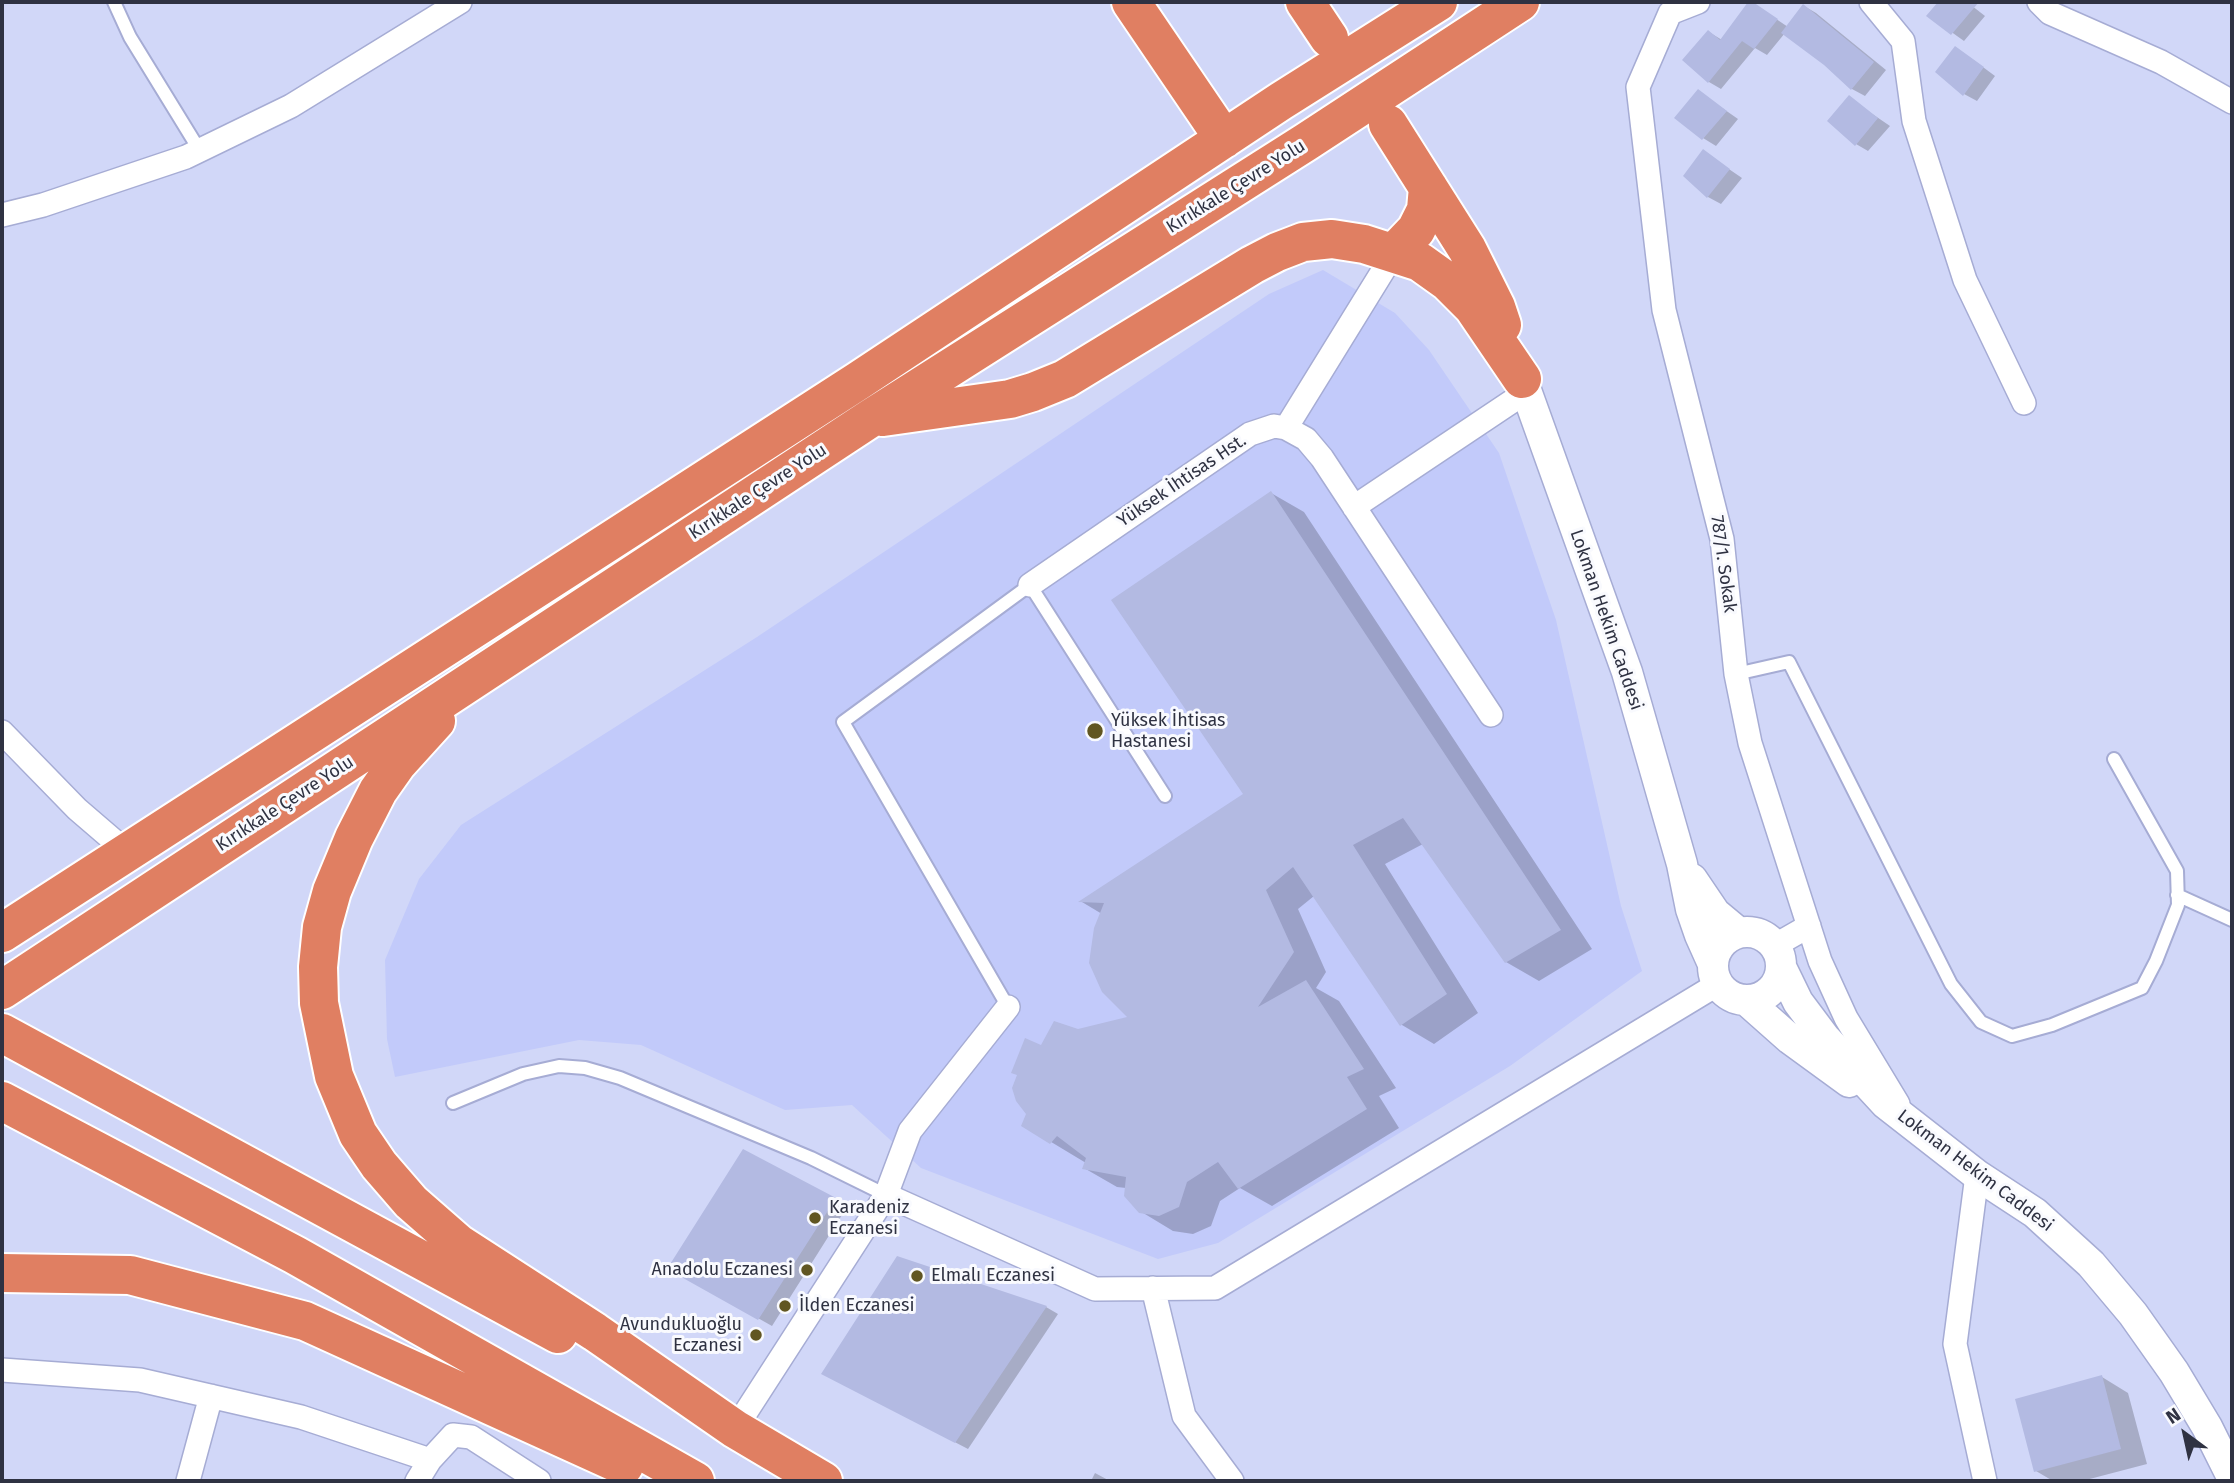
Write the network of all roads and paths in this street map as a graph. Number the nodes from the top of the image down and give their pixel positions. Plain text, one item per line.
1 (114, 2) edge
2 (460, 2) edge
3 (1131, 2) edge
4 (1305, 2) edge
5 (1438, 2) edge
6 (1520, 2) edge
7 (1698, 2) edge
8 (1871, 2) edge
9 (2039, 2) edge
10 (1329, 38) dead end
11 (2232, 102) edge
12 (1388, 124) dead end
13 (1224, 139) junction
14 (200, 151) junction
15 (1428, 187) junction
16 (2, 215) edge
17 (1394, 253) junction
18 (1524, 386) junction
19 (2024, 403) dead end
20 (871, 418) junction
21 (1286, 428) junction
22 (1354, 507) junction
23 (1030, 585) junction
24 (1736, 674) junction
25 (469, 683) junction
26 (1491, 715) dead end
27 (2, 732) edge
28 (2114, 759) dead end
29 (1166, 796) dead end
30 (127, 852) junction
31 (1682, 864) junction
32 (2177, 895) junction
33 (2232, 920) edge
34 (1809, 926) junction
35 (2, 933) edge
36 (1739, 933) junction
37 (1777, 956) junction
38 (1716, 974) junction
39 (10, 985) edge
40 (1746, 1000) junction
41 (1008, 1007) joint
42 (2, 1034) edge
43 (2, 1101) edge
44 (453, 1103) dead end
45 (1886, 1104) junction
46 (1910, 1124) junction
47 (1977, 1175) junction
48 (886, 1195) junction
49 (2, 1273) edge
50 (1153, 1288) junction
51 (2, 1370) edge
52 (211, 1396) junction
53 (735, 1429) junction
54 (430, 1460) junction
55 (2232, 1477) edge
56 (188, 1481) edge
57 (417, 1481) edge
58 (539, 1481) edge
59 (656, 1481) edge
60 (695, 1481) edge
61 (823, 1481) edge
62 (1232, 1481) edge
63 (1984, 1481) edge

1 - 14 lane
2 - 14 street
3 - 13 highway
4 - 10 highway
5 - 13 highway
6 - 20 highway, Kırıkkale Çevre Yolu
7 - 24 street, 787/1. Sokak
8 - 19 street
9 - 11 street
12 - 15 highway
13 - 30 highway
14 - 16 street
15 - 17 highway
15 - 18 highway
17 - 18 highway
17 - 20 highway
17 - 21 street
18 - 22 street
18 - 31 street, Lokman Hekim Caddesi
20 - 25 highway, Kırıkkale Çevre Yolu
21 - 22 street
21 - 23 street, Yüksek İhtisas Hst.
22 - 26 street
23 - 29 lane
23 - 41 lane
24 - 32 lane
24 - 34 street, 787/1. Sokak
25 - 39 highway, Kırıkkale Çevre Yolu
25 - 53 highway
27 - 30 street
28 - 32 lane
30 - 35 highway
31 - 36 street
31 - 38 street
32 - 33 lane
34 - 37 street
34 - 46 street, 787/1. Sokak
36 - 37 street
36 - 38 street
37 - 40 street
37 - 45 street
38 - 40 street
38 - 50 street
40 - 45 street
41 - 48 street
42 - 53 highway
43 - 60 highway
44 - 48 lane
45 - 46 street, Lokman Hekim Caddesi
46 - 47 street, Lokman Hekim Caddesi
47 - 55 street, Lokman Hekim Caddesi
47 - 63 street
48 - 50 street
48 - 53 street
49 - 59 highway
50 - 62 street
51 - 52 street
52 - 54 street
52 - 56 street
53 - 61 highway
54 - 57 street
54 - 58 street

